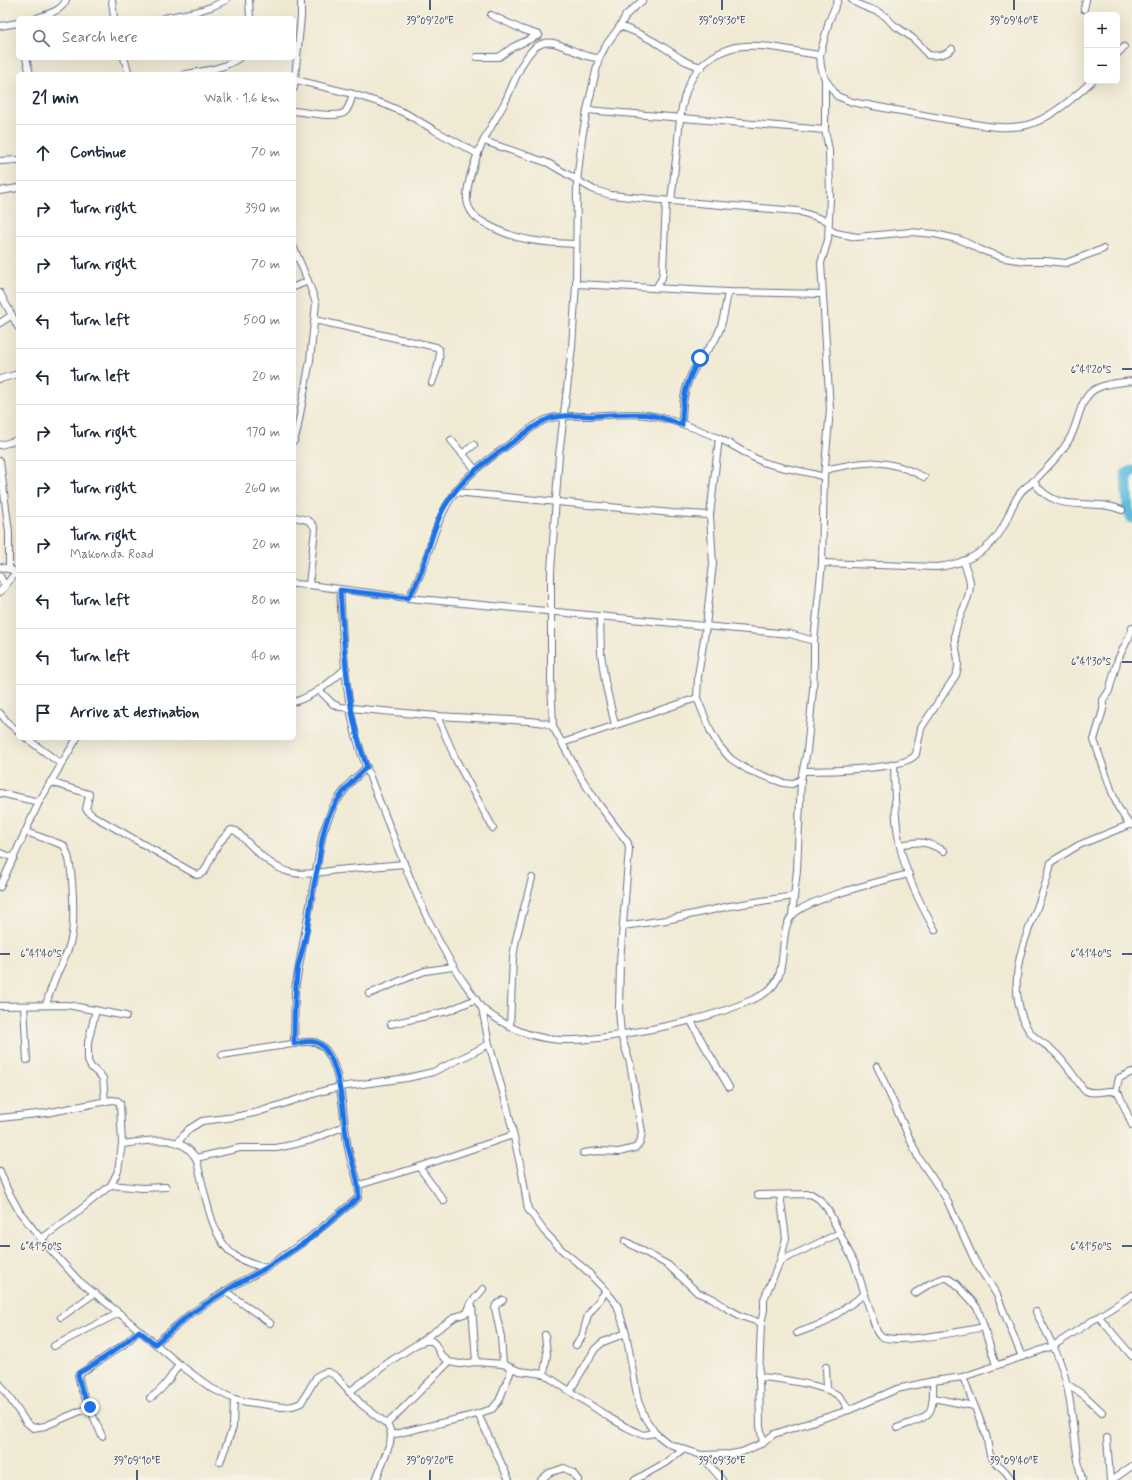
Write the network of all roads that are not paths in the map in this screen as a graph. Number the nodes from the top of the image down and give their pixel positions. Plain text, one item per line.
1 (66, 0) edge
2 (112, 0) edge
3 (226, 0) edge
4 (249, 0) edge
5 (301, 0) edge
6 (643, 0) edge
7 (838, 0) edge
8 (852, 0) edge
9 (1086, 0) edge
10 (1084, 9) dead end
11 (491, 15) dead end
12 (42, 16) edge
13 (114, 16) edge
14 (174, 16) edge
15 (250, 16) edge
16 (16, 23) edge
17 (0, 26) edge
18 (620, 26) junction
19 (539, 35) junction
20 (543, 43) junction
21 (1124, 47) dead end
22 (952, 49) dead end
23 (1120, 51) edge
24 (820, 55) junction
25 (477, 57) dead end
26 (599, 58) junction
27 (26, 60) edge
28 (125, 60) edge
29 (235, 60) edge
30 (702, 67) junction
31 (30, 72) edge
32 (128, 72) edge
33 (207, 72) edge
34 (825, 79) junction
35 (296, 80) joint
36 (1089, 84) edge
37 (353, 94) junction
38 (587, 110) junction
39 (296, 111) edge
40 (680, 118) junction
41 (825, 130) junction
42 (484, 141) junction
43 (478, 154) junction
44 (16, 160) edge
45 (0, 161) edge
46 (577, 182) junction
47 (16, 188) edge
48 (0, 191) edge
49 (669, 201) junction
50 (828, 222) junction
51 (829, 229) junction
52 (576, 244) junction
53 (1103, 249) dead end
54 (296, 253) edge
55 (308, 281) junction
56 (576, 284) junction
57 (296, 286) edge
58 (656, 288) junction
59 (728, 292) junction
60 (0, 293) edge
61 (822, 294) junction
62 (15, 319) edge
63 (315, 320) junction
64 (0, 323) edge
65 (16, 375) edge
66 (0, 379) edge
67 (1132, 381) edge
68 (432, 383) dead end
69 (564, 416) junction
70 (682, 425) junction
71 (296, 431) edge
72 (719, 438) junction
73 (16, 440) edge
74 (451, 440) dead end
75 (0, 444) edge
76 (474, 445) dead end
77 (462, 454) junction
78 (0, 461) edge
79 (476, 469) junction
80 (825, 470) junction
81 (824, 477) junction
82 (924, 477) dead end
83 (1034, 481) junction
84 (455, 492) junction
85 (556, 501) junction
86 (1122, 510) dead end
87 (710, 515) junction
88 (296, 518) edge
89 (963, 562) junction
90 (822, 563) junction
91 (0, 567) edge
92 (9, 569) junction
93 (16, 571) edge
94 (16, 573) edge
95 (0, 576) edge
96 (296, 584) edge
97 (309, 585) junction
98 (5, 586) junction
99 (340, 590) junction
100 (0, 592) edge
101 (408, 598) junction
102 (551, 612) junction
103 (600, 616) junction
104 (706, 626) junction
105 (1132, 628) edge
106 (814, 641) junction
107 (346, 668) junction
108 (320, 691) junction
109 (697, 698) junction
110 (296, 701) edge
111 (350, 708) junction
112 (0, 713) edge
113 (436, 716) junction
114 (615, 725) junction
115 (553, 727) junction
116 (16, 729) edge
117 (29, 740) edge
118 (76, 740) edge
119 (562, 743) junction
120 (60, 764) junction
121 (894, 764) junction
122 (367, 767) junction
123 (803, 771) junction
124 (801, 779) junction
125 (50, 782) junction
126 (0, 793) edge
127 (39, 802) junction
128 (1131, 825) edge
129 (494, 828) dead end
130 (26, 832) junction
131 (900, 844) junction
132 (944, 851) dead end
133 (0, 853) edge
134 (14, 858) junction
135 (404, 864) junction
136 (317, 874) junction
137 (909, 874) junction
138 (532, 878) dead end
139 (0, 887) edge
140 (794, 896) junction
141 (792, 915) junction
142 (623, 926) junction
143 (935, 930) dead end
144 (453, 966) junction
145 (369, 994) dead end
146 (476, 999) junction
147 (46, 1005) junction
148 (0, 1006) edge
149 (24, 1006) junction
150 (482, 1008) junction
151 (96, 1010) junction
152 (126, 1016) dead end
153 (691, 1021) junction
154 (391, 1024) dead end
155 (510, 1027) junction
156 (621, 1035) junction
157 (294, 1044) junction
158 (488, 1044) junction
159 (222, 1055) dead end
160 (27, 1060) dead end
161 (876, 1066) dead end
162 (1132, 1072) edge
163 (340, 1087) junction
164 (729, 1087) dead end
165 (1116, 1091) junction
166 (106, 1101) junction
167 (0, 1118) edge
168 (1132, 1125) edge
169 (345, 1126) junction
170 (513, 1135) junction
171 (178, 1142) junction
172 (122, 1144) junction
173 (583, 1153) dead end
174 (196, 1158) junction
175 (419, 1168) junction
176 (0, 1172) edge
177 (359, 1185) junction
178 (111, 1186) junction
179 (166, 1187) dead end
180 (758, 1195) dead end
181 (780, 1196) junction
182 (444, 1201) dead end
183 (840, 1233) junction
184 (41, 1238) junction
185 (625, 1241) dead end
186 (780, 1261) junction
187 (266, 1268) junction
188 (483, 1289) dead end
189 (225, 1291) junction
190 (606, 1291) junction
191 (95, 1293) junction
192 (915, 1293) dead end
193 (865, 1294) junction
194 (1132, 1295) edge
195 (503, 1300) dead end
196 (472, 1303) junction
197 (1036, 1312) dead end
198 (119, 1313) junction
199 (61, 1317) dead end
200 (1099, 1317) junction
201 (270, 1323) dead end
202 (761, 1323) junction
203 (984, 1327) junction
204 (139, 1331) junction
205 (626, 1333) junction
206 (797, 1333) dead end
207 (545, 1335) dead end
208 (155, 1344) junction
209 (417, 1344) junction
210 (576, 1345) dead end
211 (54, 1346) dead end
212 (1053, 1346) junction
213 (1132, 1356) edge
214 (1022, 1357) junction
215 (449, 1362) junction
216 (476, 1362) junction
217 (179, 1364) junction
218 (503, 1364) junction
219 (996, 1365) junction
220 (826, 1367) dead end
221 (512, 1368) junction
222 (544, 1374) junction
223 (759, 1377) junction
224 (963, 1377) junction
225 (933, 1381) junction
226 (0, 1384) edge
227 (1067, 1384) junction
228 (827, 1389) junction
229 (570, 1391) junction
230 (349, 1392) junction
231 (150, 1398) dead end
232 (933, 1398) junction
233 (234, 1399) junction
234 (974, 1406) junction
235 (90, 1407) junction
236 (849, 1410) junction
237 (1102, 1412) dead end
238 (478, 1414) junction
239 (387, 1424) junction
240 (897, 1428) dead end
241 (655, 1433) junction
242 (391, 1435) junction
243 (102, 1436) dead end
244 (1107, 1438) dead end
245 (763, 1443) junction
246 (683, 1449) junction
247 (701, 1455) junction
248 (220, 1462) dead end
249 (1132, 1466) edge
250 (376, 1480) edge
251 (509, 1480) edge
252 (541, 1480) edge
253 (578, 1480) edge
254 (635, 1480) edge
255 (722, 1480) edge
256 (1012, 1480) edge
257 (1082, 1480) edge
258 (1111, 1480) edge

1 - 12 street
2 - 13 street
3 - 14 street
4 - 15 street
5 - 35 street
6 - 18 street
7 - 24 street
8 - 22 street
9 - 10 street
11 - 19 street
16 - 17 street
18 - 26 street
18 - 30 street
19 - 20 street
19 - 25 street
20 - 26 street
20 - 42 street
21 - 23 street
24 - 30 street
24 - 34 street
26 - 38 street
27 - 31 street
28 - 32 street
29 - 33 street
30 - 40 street
34 - 36 street
34 - 41 street
35 - 37 street
37 - 39 street
37 - 43 street
38 - 40 street
38 - 46 street
40 - 41 street
40 - 49 street
41 - 50 street
42 - 43 street
42 - 46 street
43 - 52 street
44 - 45 street
46 - 49 street
46 - 52 street
47 - 48 street
49 - 50 street
49 - 58 street
50 - 51 street
51 - 53 street
51 - 61 street
52 - 56 street
54 - 55 street
55 - 57 street
55 - 63 street
56 - 58 street
56 - 69 street
58 - 59 street
59 - 61 street
59 - 70 street
60 - 62 street
61 - 80 street
62 - 64 street
63 - 68 street
63 - 71 street
65 - 66 street
67 - 83 street
69 - 70 street
69 - 79 street
69 - 85 street
70 - 72 street
72 - 81 street
72 - 87 street
73 - 75 street
74 - 77 street
76 - 77 street
77 - 79 street
78 - 92 street
79 - 84 street
80 - 81 street
80 - 82 street
81 - 90 street
83 - 86 street
83 - 89 street
84 - 85 street
84 - 101 street
85 - 87 street
85 - 102 street
87 - 104 street
88 - 97 street
89 - 90 street
89 - 121 street
90 - 106 street
91 - 92 street
92 - 93 street
94 - 98 street
95 - 98 street
96 - 97 street
97 - 99 street
98 - 100 street
99 - 101 street
99 - 107 street
101 - 102 street
102 - 103 street
102 - 115 street
103 - 104 street
103 - 114 street
104 - 106 street
104 - 109 street
105 - 128 street
106 - 123 street
107 - 108 street
107 - 111 street
108 - 110 street
108 - 111 street
109 - 114 street
109 - 124 street
111 - 113 street
111 - 122 street
112 - 116 street
113 - 115 street
113 - 129 street
114 - 119 street
115 - 119 street
117 - 120 street
118 - 120 street
119 - 142 street
120 - 125 street
121 - 123 street
121 - 131 street
122 - 135 street
122 - 136 street
123 - 124 street
124 - 140 street
125 - 127 street
125 - 136 street
126 - 127 street
127 - 130 street
128 - 165 street
130 - 134 street
130 - 147 street
131 - 132 street
131 - 137 street
133 - 134 street
134 - 139 street
135 - 136 street
135 - 144 street
136 - 157 street
137 - 141 street
137 - 143 street
138 - 155 street
140 - 141 street
140 - 142 street
141 - 153 street
142 - 156 street
144 - 145 street
144 - 146 street
146 - 150 street
146 - 154 street
147 - 149 street
147 - 151 street
148 - 149 street
149 - 160 street
150 - 155 street
150 - 158 street
151 - 152 street
151 - 166 street
153 - 156 street
153 - 164 street
155 - 156 street
156 - 173 street
157 - 159 street
157 - 163 street
158 - 163 street
158 - 170 street
161 - 214 street
162 - 165 street
163 - 169 street
163 - 171 street
165 - 168 street
166 - 167 street
166 - 172 street
169 - 174 street
169 - 177 street
170 - 175 street
170 - 190 street
171 - 172 street
171 - 174 street
172 - 178 street
174 - 187 street
175 - 177 street
175 - 182 street
176 - 184 street
177 - 187 street
178 - 179 street
178 - 184 street
180 - 181 street
181 - 183 street
181 - 186 street
183 - 186 street
183 - 193 street
184 - 191 street
185 - 202 street
186 - 202 street
187 - 189 street
188 - 196 street
189 - 201 street
189 - 208 street
190 - 205 street
190 - 210 street
191 - 198 street
191 - 199 street
192 - 203 street
193 - 203 street
193 - 206 street
194 - 200 street
195 - 218 street
196 - 209 street
196 - 216 street
197 - 212 street
198 - 204 street
198 - 211 street
200 - 212 street
200 - 213 street
202 - 223 street
203 - 219 street
204 - 208 street
204 - 235 street
205 - 229 street
205 - 241 street
207 - 222 street
208 - 217 street
209 - 215 street
209 - 230 street
212 - 214 street
212 - 227 street
214 - 219 street
215 - 216 street
215 - 239 street
216 - 218 street
217 - 231 street
217 - 233 street
218 - 221 street
219 - 224 street
220 - 228 street
221 - 222 street
221 - 238 street
222 - 229 street
223 - 228 street
223 - 245 street
224 - 225 street
224 - 234 street
225 - 232 street
225 - 236 street
226 - 235 street
227 - 237 street
227 - 257 street
228 - 236 street
229 - 241 street
230 - 233 street
230 - 239 street
232 - 234 street
232 - 240 street
233 - 248 street
234 - 256 street
235 - 243 street
236 - 245 street
238 - 242 street
238 - 251 street
239 - 242 street
241 - 246 street
242 - 250 street
244 - 258 street
245 - 247 street
246 - 247 street
246 - 254 street
247 - 255 street
249 - 258 street
252 - 253 street

